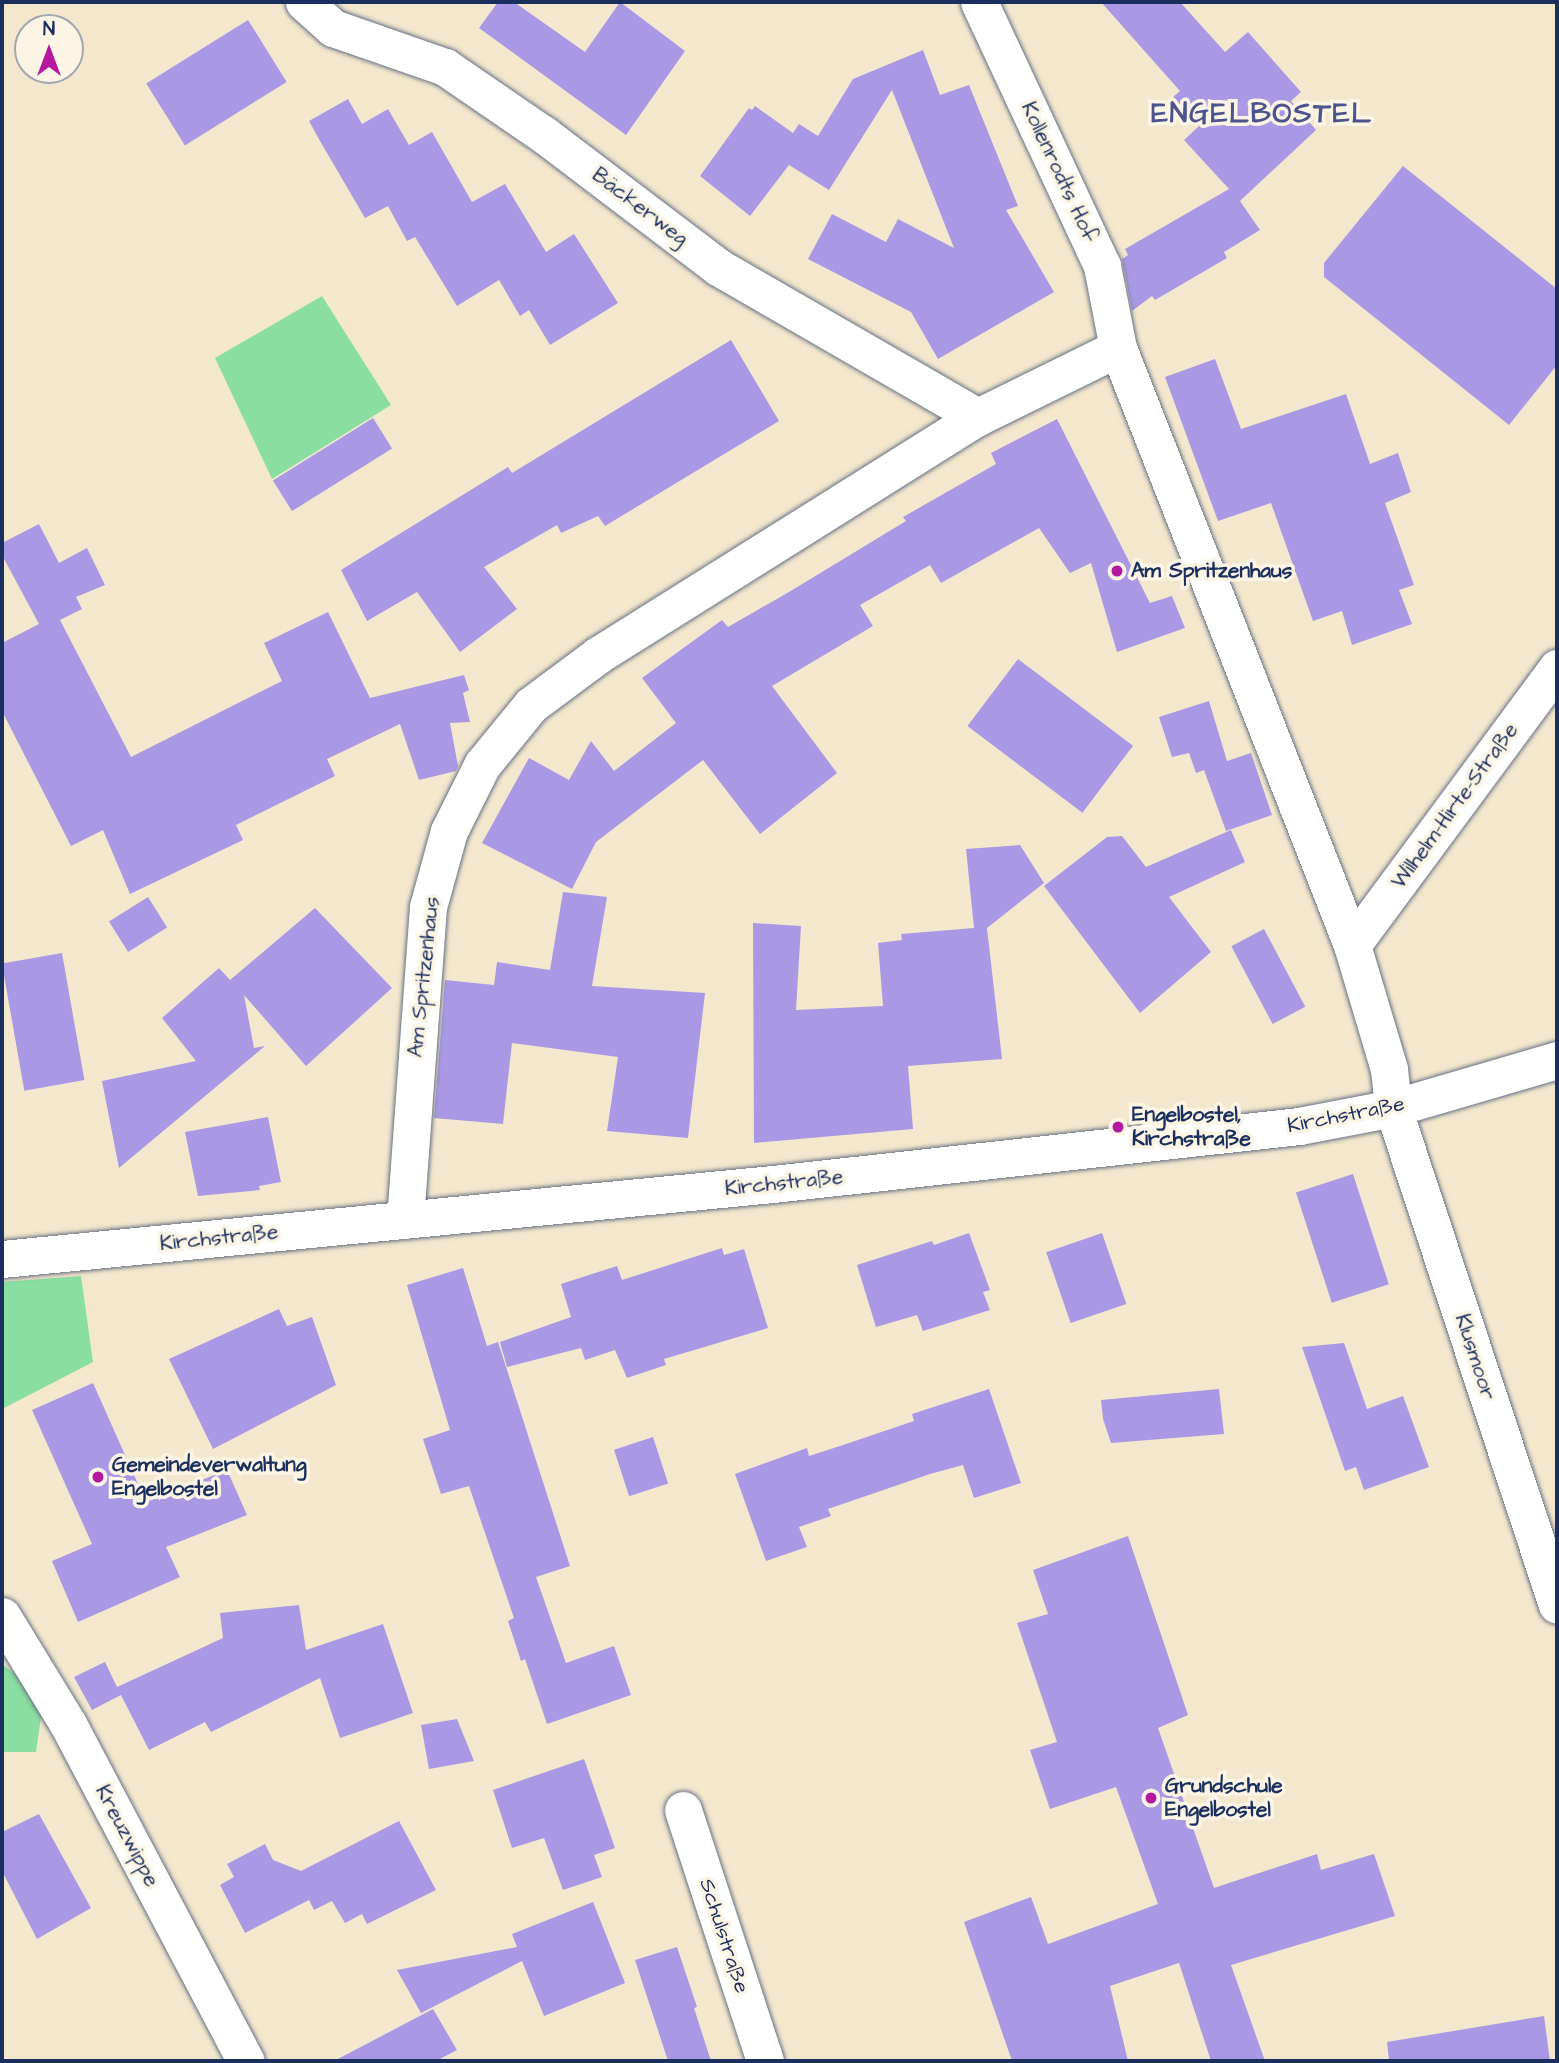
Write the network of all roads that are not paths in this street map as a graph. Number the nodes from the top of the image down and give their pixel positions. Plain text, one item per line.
1 (304, 2) edge
2 (979, 2) edge
3 (1118, 348) junction
4 (978, 417) junction
5 (1557, 667) edge
6 (1352, 945) junction
7 (1557, 1060) edge
8 (1393, 1108) junction
9 (405, 1220) junction
10 (2, 1259) edge
11 (1557, 1605) edge
12 (2, 1616) edge
13 (683, 1810) dead end
14 (246, 2061) edge
15 (765, 2061) edge

1 - 4 street, Bäckerweg
2 - 3 street, Kollenrodts Hof
3 - 4 street, Am Spritzenhaus
3 - 6 street
4 - 9 street, Am Spritzenhaus
5 - 6 street, Wilhelm-Hirte-Straße
6 - 8 street
7 - 8 street, Kirchstraße
8 - 9 street, Kirchstraße
8 - 11 street, Klusmoor
9 - 10 street, Kirchstraße
12 - 14 street, Kreuzwippe
13 - 15 street, Schulstraße

